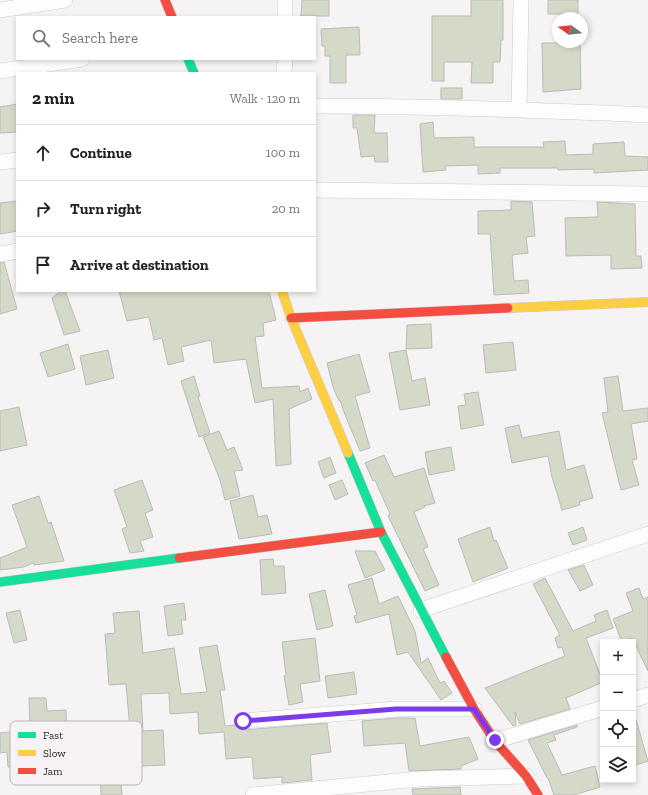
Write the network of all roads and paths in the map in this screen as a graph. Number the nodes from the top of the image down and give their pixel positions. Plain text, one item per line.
1 (66, 0) edge
2 (164, 0) edge
3 (285, 0) edge
4 (521, 0) edge
5 (0, 10) edge
6 (172, 16) edge
7 (285, 16) edge
8 (75, 60) edge
9 (188, 60) edge
10 (284, 60) edge
11 (0, 71) edge
12 (194, 72) edge
13 (284, 72) edge
14 (316, 106) edge
15 (519, 109) junction
16 (648, 115) edge
17 (16, 160) edge
18 (0, 162) edge
19 (316, 190) edge
20 (648, 194) edge
21 (16, 251) edge
22 (0, 254) edge
23 (282, 292) edge
24 (648, 302) edge
25 (291, 318) junction
26 (381, 532) junction
27 (648, 534) edge
28 (0, 582) edge
29 (421, 610) junction
30 (648, 695) edge
31 (636, 699) edge
32 (474, 709) junction
33 (600, 709) edge
34 (243, 721) dead end
35 (495, 740) junction
36 (526, 776) junction
37 (253, 795) edge
38 (538, 795) edge

1 - 5 street
2 - 6 street
3 - 7 street
4 - 15 street
8 - 11 street
9 - 12 street
10 - 13 street
14 - 15 street
15 - 16 street
17 - 18 street
19 - 20 street
21 - 22 street
23 - 25 street
24 - 25 street
25 - 26 street
26 - 28 street
26 - 29 street
27 - 29 street
29 - 32 street
30 - 31 street
32 - 34 street
32 - 35 street
33 - 35 street
35 - 36 street
36 - 37 street
36 - 38 street

